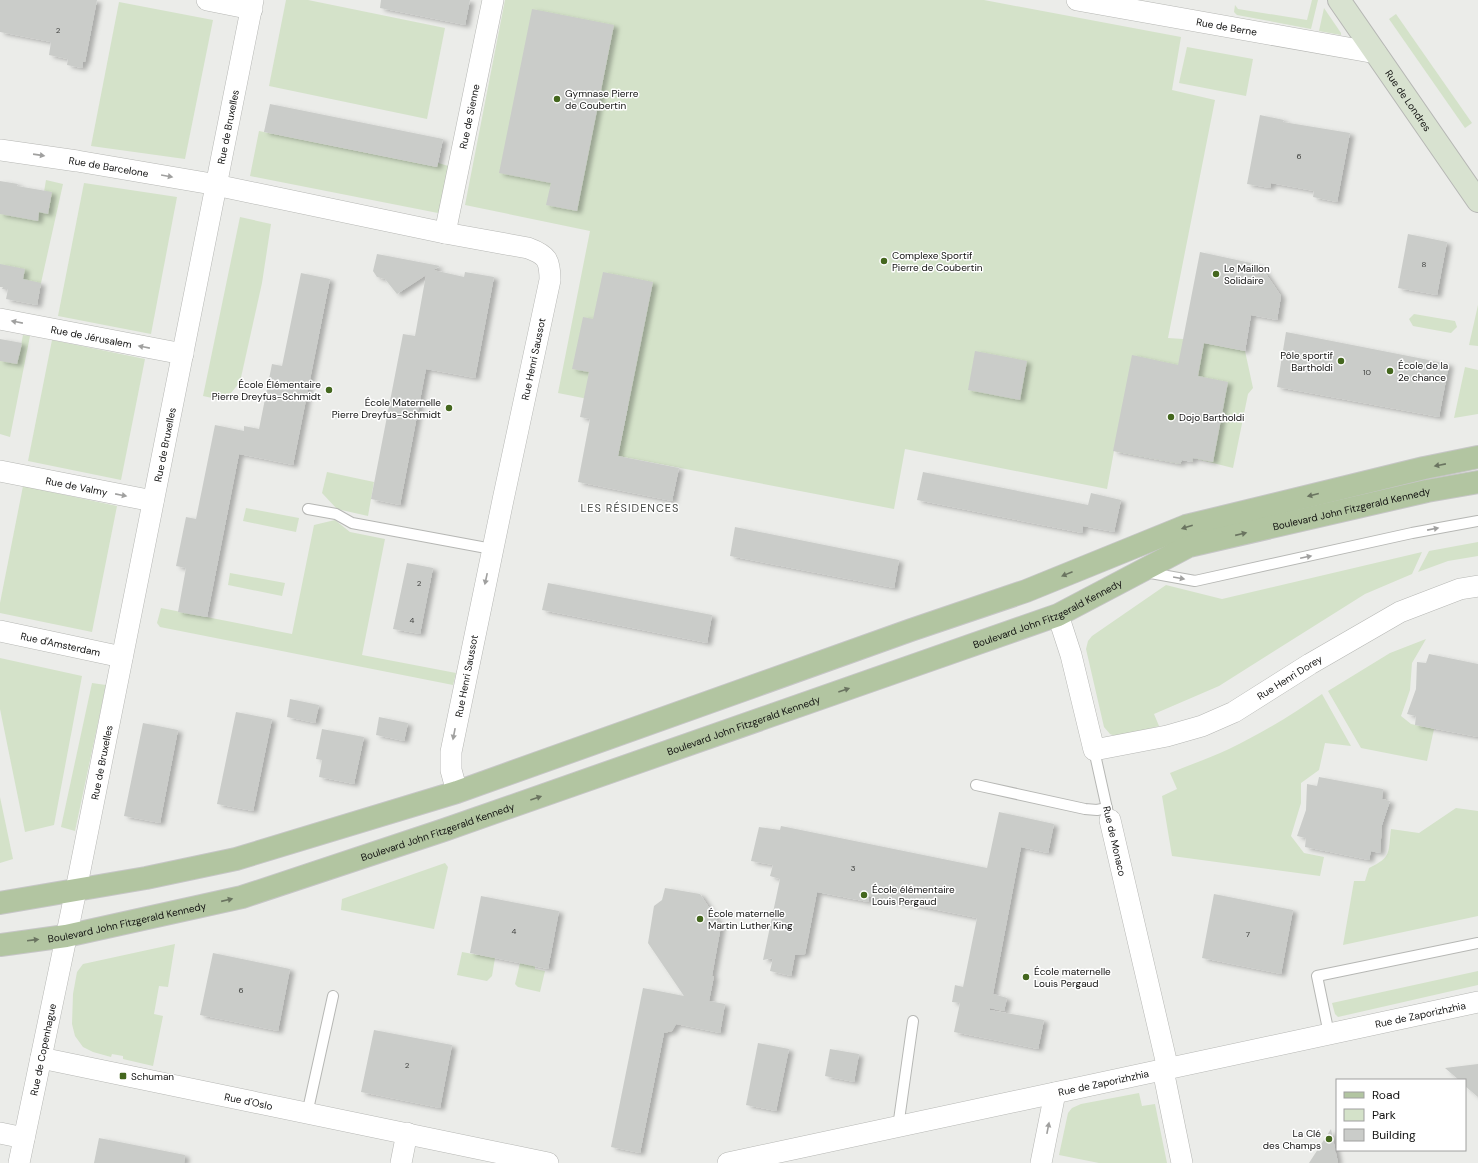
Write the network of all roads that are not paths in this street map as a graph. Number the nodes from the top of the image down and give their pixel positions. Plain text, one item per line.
1 (206, 0) edge
2 (493, 0) edge
3 (1077, 0) edge
4 (1339, 0) edge
5 (1126, 4) edge
6 (253, 5) edge
7 (1376, 53) junction
8 (0, 150) edge
9 (217, 185) junction
10 (1478, 201) edge
11 (445, 233) junction
12 (0, 319) edge
13 (183, 354) junction
14 (1478, 457) edge
15 (0, 471) edge
16 (1478, 482) edge
17 (153, 501) junction
18 (308, 509) dead end
19 (1478, 521) edge
20 (492, 549) junction
21 (1141, 572) junction
22 (1478, 586) edge
23 (1058, 614) junction
24 (0, 631) edge
25 (122, 657) junction
26 (1094, 750) junction
27 (976, 784) dead end
28 (457, 792) junction
29 (1108, 814) junction
30 (76, 890) junction
31 (0, 903) edge
32 (66, 936) junction
33 (1478, 943) edge
34 (0, 945) edge
35 (333, 996) dead end
36 (1478, 1002) edge
37 (913, 1021) dead end
38 (1329, 1034) junction
39 (41, 1058) junction
40 (1165, 1069) junction
41 (1055, 1093) junction
42 (307, 1114) junction
43 (898, 1127) junction
44 (0, 1133) edge
45 (407, 1133) junction
46 (24, 1138) junction
47 (19, 1163) edge
48 (400, 1163) edge
49 (548, 1163) edge
50 (728, 1163) edge
51 (1041, 1163) edge
52 (1182, 1163) edge

1 - 6 street
2 - 11 street, Rue de Sienne
3 - 5 street, Rue de Berne
4 - 7 street, Rue de Londres
5 - 7 street, Rue de Berne
6 - 9 street, Rue de Bruxelles
7 - 10 street, Rue de Londres
8 -> 9 street, Rue de Barcelone
9 - 11 street, Rue Henri Saussot
9 - 13 street, Rue de Bruxelles
11 - 20 street, Rue Henri Saussot
13 -> 12 street, Rue de Jérusalem
13 - 17 street, Rue de Bruxelles
14 -> 28 main road
15 -> 17 street, Rue de Valmy
21 -> 16 main road, Boulevard John Fitzgerald Kennedy
17 - 25 street, Rue de Bruxelles
18 - 20 lane
21 -> 19 lane
20 -> 28 street, Rue Henri Saussot
21 - 23 main road, Boulevard John Fitzgerald Kennedy
22 - 26 street, Rue Henri Dorey
23 - 26 street, Rue de Monaco
32 -> 23 main road, Boulevard John Fitzgerald Kennedy
24 - 25 street, Rue d'Amsterdam
25 - 30 street, Rue de Bruxelles
26 - 29 lane, Rue de Monaco
27 - 29 lane
28 - 30 main road
29 - 40 street, Rue de Monaco
30 - 31 main road
30 - 32 street, Rue de Bruxelles
34 -> 32 main road, Boulevard John Fitzgerald Kennedy
32 - 39 street, Rue de Copenhague
33 - 38 lane
35 - 42 lane
36 - 38 street, Rue de Zaporizhzhia
37 - 43 lane
38 - 40 street, Rue de Zaporizhzhia
39 - 42 street, Rue d'Oslo
39 - 46 street, Rue de Copenhague
40 - 41 street, Rue de Zaporizhzhia
40 - 52 street, Rue de Monaco
41 - 43 street, Rue de Zaporizhzhia
51 -> 41 street
42 - 45 street, Rue d'Oslo
43 - 50 street, Rue de Zaporizhzhia
44 - 46 street
45 - 48 street
45 - 49 street, Rue d'Oslo
46 - 47 street, Rue de Copenhague

